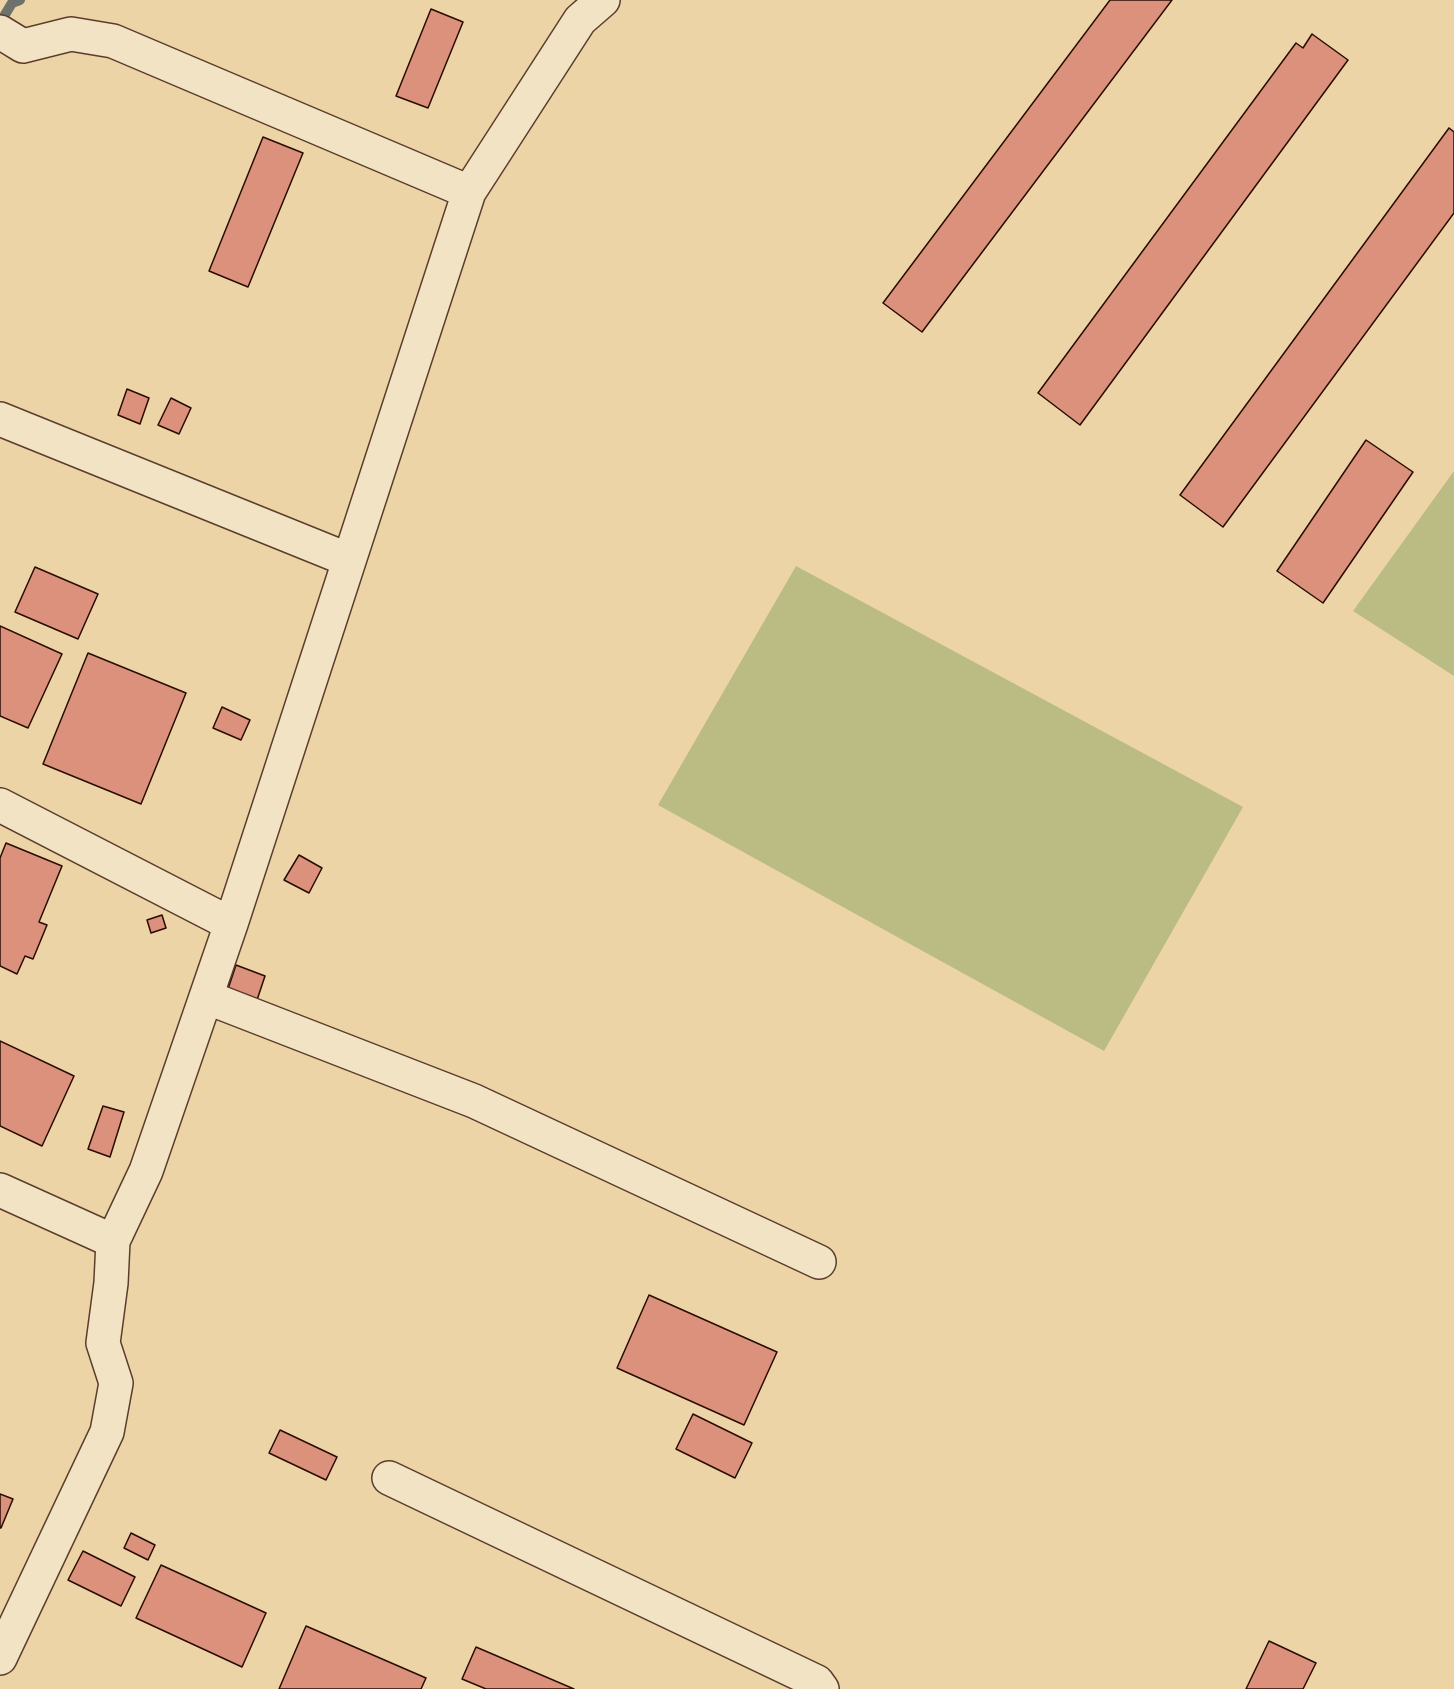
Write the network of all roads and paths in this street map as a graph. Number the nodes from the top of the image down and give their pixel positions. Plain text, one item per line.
1 (603, 0) edge
2 (11, 39) edge
3 (469, 192) junction
4 (0, 419) edge
5 (349, 561) junction
6 (0, 805) edge
7 (231, 924) junction
8 (206, 997) junction
9 (0, 1190) edge
10 (112, 1241) junction
11 (819, 1262) dead end
12 (388, 1479) dead end
13 (0, 1658) edge
14 (822, 1689) edge

1 - 3 street
2 - 3 street
3 - 5 street
4 - 5 street
5 - 7 street
6 - 7 street
7 - 8 street
8 - 10 street
8 - 11 street
9 - 10 street
10 - 13 street
12 - 14 street

